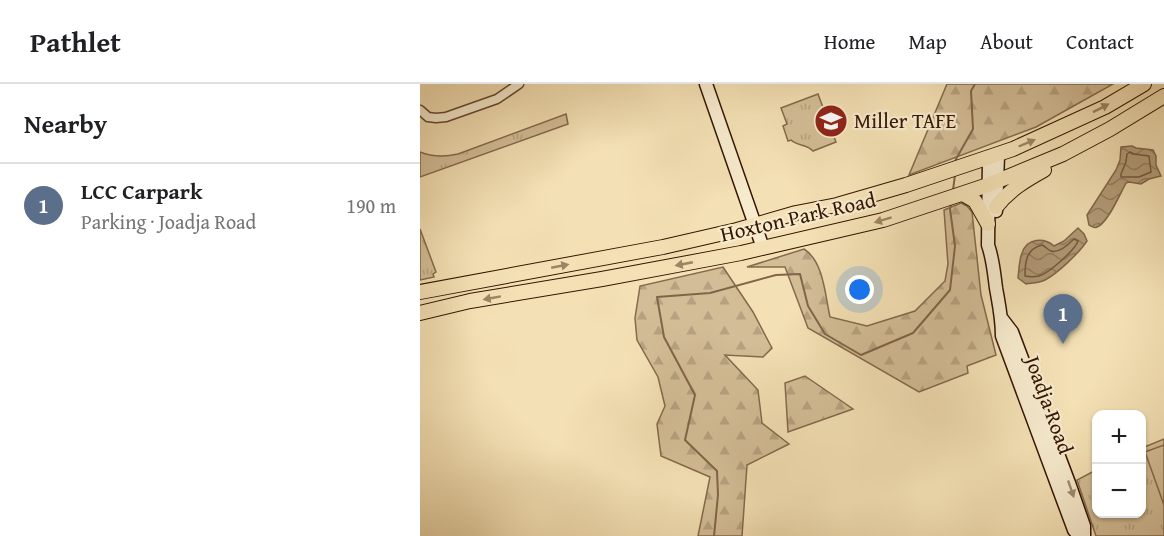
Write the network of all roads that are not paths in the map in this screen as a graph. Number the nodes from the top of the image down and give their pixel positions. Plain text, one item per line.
1 (519, 84) edge
2 (706, 84) edge
3 (1144, 84) edge
4 (1164, 96) edge
5 (420, 110) edge
6 (1096, 137) junction
7 (993, 156) junction
8 (993, 183) junction
9 (966, 194) junction
10 (996, 207) junction
11 (988, 224) junction
12 (756, 225) junction
13 (763, 248) junction
14 (992, 256) junction
15 (420, 292) edge
16 (420, 313) edge
17 (1002, 319) junction
18 (1079, 536) edge
19 (1084, 536) edge

1 - 5 street
2 - 12 main road
7 -> 3 main road, Hoxton Park Road
4 - 6 main road, Hoxton Park Road
6 - 8 main road, Hoxton Park Road
6 - 10 main road
7 - 8 main road, Joadja Road
7 - 12 main road, Hoxton Park Road
8 - 9 main road, Hoxton Park Road
8 - 10 main road, Joadja Road
8 - 11 main road, Joadja Road
9 - 11 main road
9 -> 13 main road, Hoxton Park Road
10 - 14 main road, Joadja Road
11 - 14 main road, Joadja Road
12 - 13 main road
15 -> 12 main road, Hoxton Park Road
13 -> 16 main road, Hoxton Park Road
14 - 17 main road, Joadja Road
17 - 18 main road, Joadja Road
17 -> 19 main road, Joadja Road

